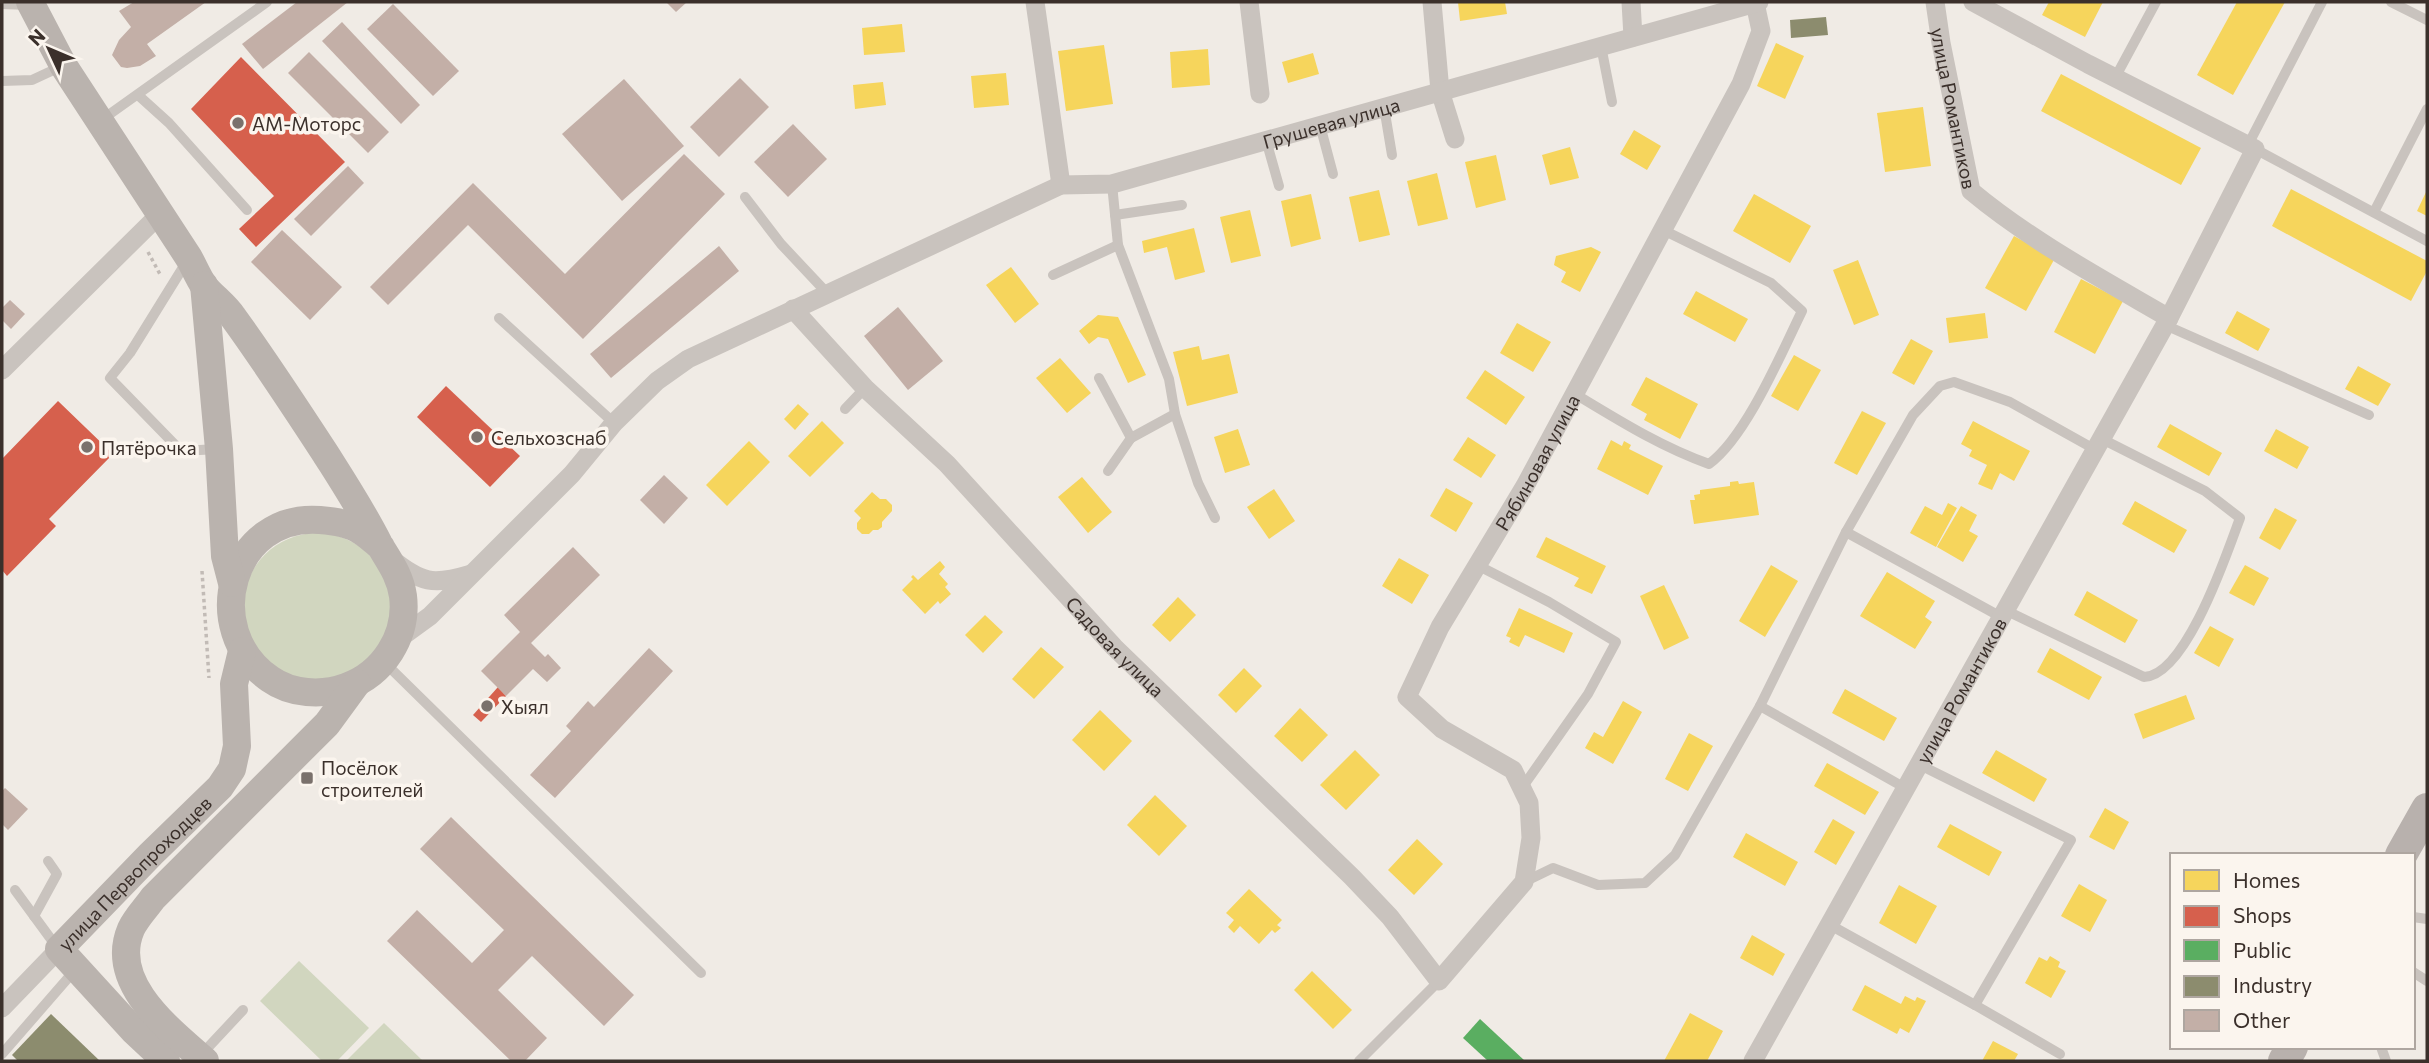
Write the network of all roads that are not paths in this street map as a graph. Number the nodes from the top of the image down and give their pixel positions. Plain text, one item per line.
1 (267, 2) edge
2 (1035, 2) edge
3 (1249, 2) edge
4 (1432, 2) edge
5 (1631, 2) edge
6 (1757, 2) edge
7 (1935, 2) edge
8 (1973, 2) edge
9 (2156, 2) edge
10 (2322, 2) edge
11 (2391, 2) edge
12 (33, 3) edge
13 (2, 4) edge
14 (2427, 20) edge
15 (1633, 37) junction
16 (1601, 46) junction
17 (64, 65) junction
18 (2115, 78) junction
19 (2, 81) edge
20 (1440, 91) junction
21 (138, 94) junction
22 (1260, 94) dead end
23 (1612, 102) dead end
24 (1384, 107) junction
25 (2427, 109) edge
26 (100, 121) junction
27 (1320, 124) junction
28 (1455, 139) dead end
29 (1266, 140) junction
30 (2251, 147) junction
31 (1392, 155) dead end
32 (1333, 174) dead end
33 (1112, 184) junction
34 (1061, 185) junction
35 (1279, 186) dead end
36 (745, 197) dead end
37 (1182, 205) dead end
38 (247, 210) dead end
39 (2374, 212) junction
40 (160, 214) junction
41 (1115, 215) junction
42 (1663, 230) junction
43 (2427, 242) edge
44 (1118, 245) junction
45 (189, 258) junction
46 (1053, 275) dead end
47 (204, 285) junction
48 (827, 293) junction
49 (793, 309) junction
50 (499, 318) dead end
51 (2167, 321) junction
52 (2, 370) edge
53 (1098, 378) dead end
54 (865, 388) junction
55 (1575, 394) junction
56 (845, 409) dead end
57 (1175, 414) junction
58 (2369, 415) dead end
59 (614, 423) junction
60 (1131, 438) junction
61 (2099, 445) junction
62 (219, 449) junction
63 (1108, 471) dead end
64 (1215, 518) dead end
65 (1846, 532) junction
66 (385, 552) junction
67 (1477, 565) junction
68 (475, 572) junction
69 (232, 583) junction
70 (2005, 615) junction
71 (242, 651) junction
72 (390, 651) junction
73 (357, 683) junction
74 (1760, 706) junction
75 (1920, 765) junction
76 (1521, 788) junction
77 (1907, 789) junction
78 (2427, 809) edge
79 (2402, 853) edge
80 (48, 861) dead end
81 (1524, 883) junction
82 (15, 890) dead end
83 (34, 916) junction
84 (1830, 925) junction
85 (68, 959) junction
86 (701, 973) dead end
87 (1439, 981) junction
88 (1975, 1005) junction
89 (2, 1008) edge
90 (243, 1010) dead end
91 (2, 1054) edge
92 (2060, 1054) dead end
93 (202, 1059) edge
94 (166, 1061) edge
95 (1359, 1061) edge
96 (1754, 1061) edge

1 - 21 lane
2 - 34 street
3 - 22 street
4 - 20 street
5 - 15 street
6 - 15 street, Грушевая улица
6 - 42 street, Рябиновая улица
7 - 51 street, улица Романтиков
8 - 18 street
9 - 18 lane
10 - 30 lane, улица Романтиков
11 - 14 lane
12 - 13 lane
12 - 17 street, улица Первопроходцев
15 - 16 street, Грушевая улица
16 - 20 street, Грушевая улица
16 - 23 lane
17 - 19 lane
17 - 26 street, улица Первопроходцев
18 - 30 street
20 - 24 street, Грушевая улица
20 - 28 street
21 - 26 lane
21 - 38 lane
24 - 27 street, Грушевая улица
24 - 31 lane
25 - 39 lane
26 - 40 street, улица Первопроходцев
27 - 29 street, Грушевая улица
27 - 32 lane
29 - 33 street
29 - 35 lane, Грушевая улица
30 - 39 lane
30 - 51 street, улица Романтиков
33 - 34 street
33 - 41 lane
34 - 48 street
36 - 48 lane
37 - 41 lane
39 - 43 lane
40 - 45 street, улица Первопроходцев
40 - 52 street
41 - 44 lane
42 - 55 street, Рябиновая улица
42 - 55 lane
44 - 46 lane
44 - 57 lane
45 - 47 street, улица Первопроходцев
45 - 62 lane
47 - 62 street, улица Первопроходцев
47 - 66 street, улица Первопроходцев
48 - 49 street
49 - 54 street, Садовая улица
49 - 59 street
50 - 59 lane
51 - 58 lane
51 - 61 street, улица Романтиков
53 - 60 lane
54 - 56 lane
54 - 87 street, Садовая улица
55 - 67 street, Рябиновая улица
57 - 60 lane
57 - 64 lane
59 - 68 street
60 - 63 lane
61 - 65 lane
61 - 70 street, улица Романтиков
61 - 70 lane
62 - 69 street, улица Первопроходцев
65 - 70 lane
65 - 74 lane
66 - 68 street
66 - 69 street, улица Первопроходцев
66 - 72 street, улица Первопроходцев
67 - 76 street, Рябиновая улица
67 - 76 lane
68 - 72 street
69 - 71 street, улица Первопроходцев
70 - 75 street, улица Романтиков
71 - 73 street, улица Первопроходцев
71 - 85 street, улица Первопроходцев
72 - 73 street, улица Первопроходцев
72 - 86 lane
73 - 93 street, улица Первопроходцев
74 - 77 lane
74 - 81 lane
75 - 77 street, улица Романтиков
75 - 88 lane
76 - 81 street, Рябиновая улица
77 - 84 street, улица Романтиков
78 - 79 main road
80 - 83 lane
81 - 87 street
82 - 83 lane
83 - 85 lane
84 - 88 lane
84 - 96 street, улица Романтиков
85 - 89 street
85 - 91 lane
85 - 94 street, улица Первопроходцев
87 - 95 lane
88 - 92 lane
90 - 93 lane

